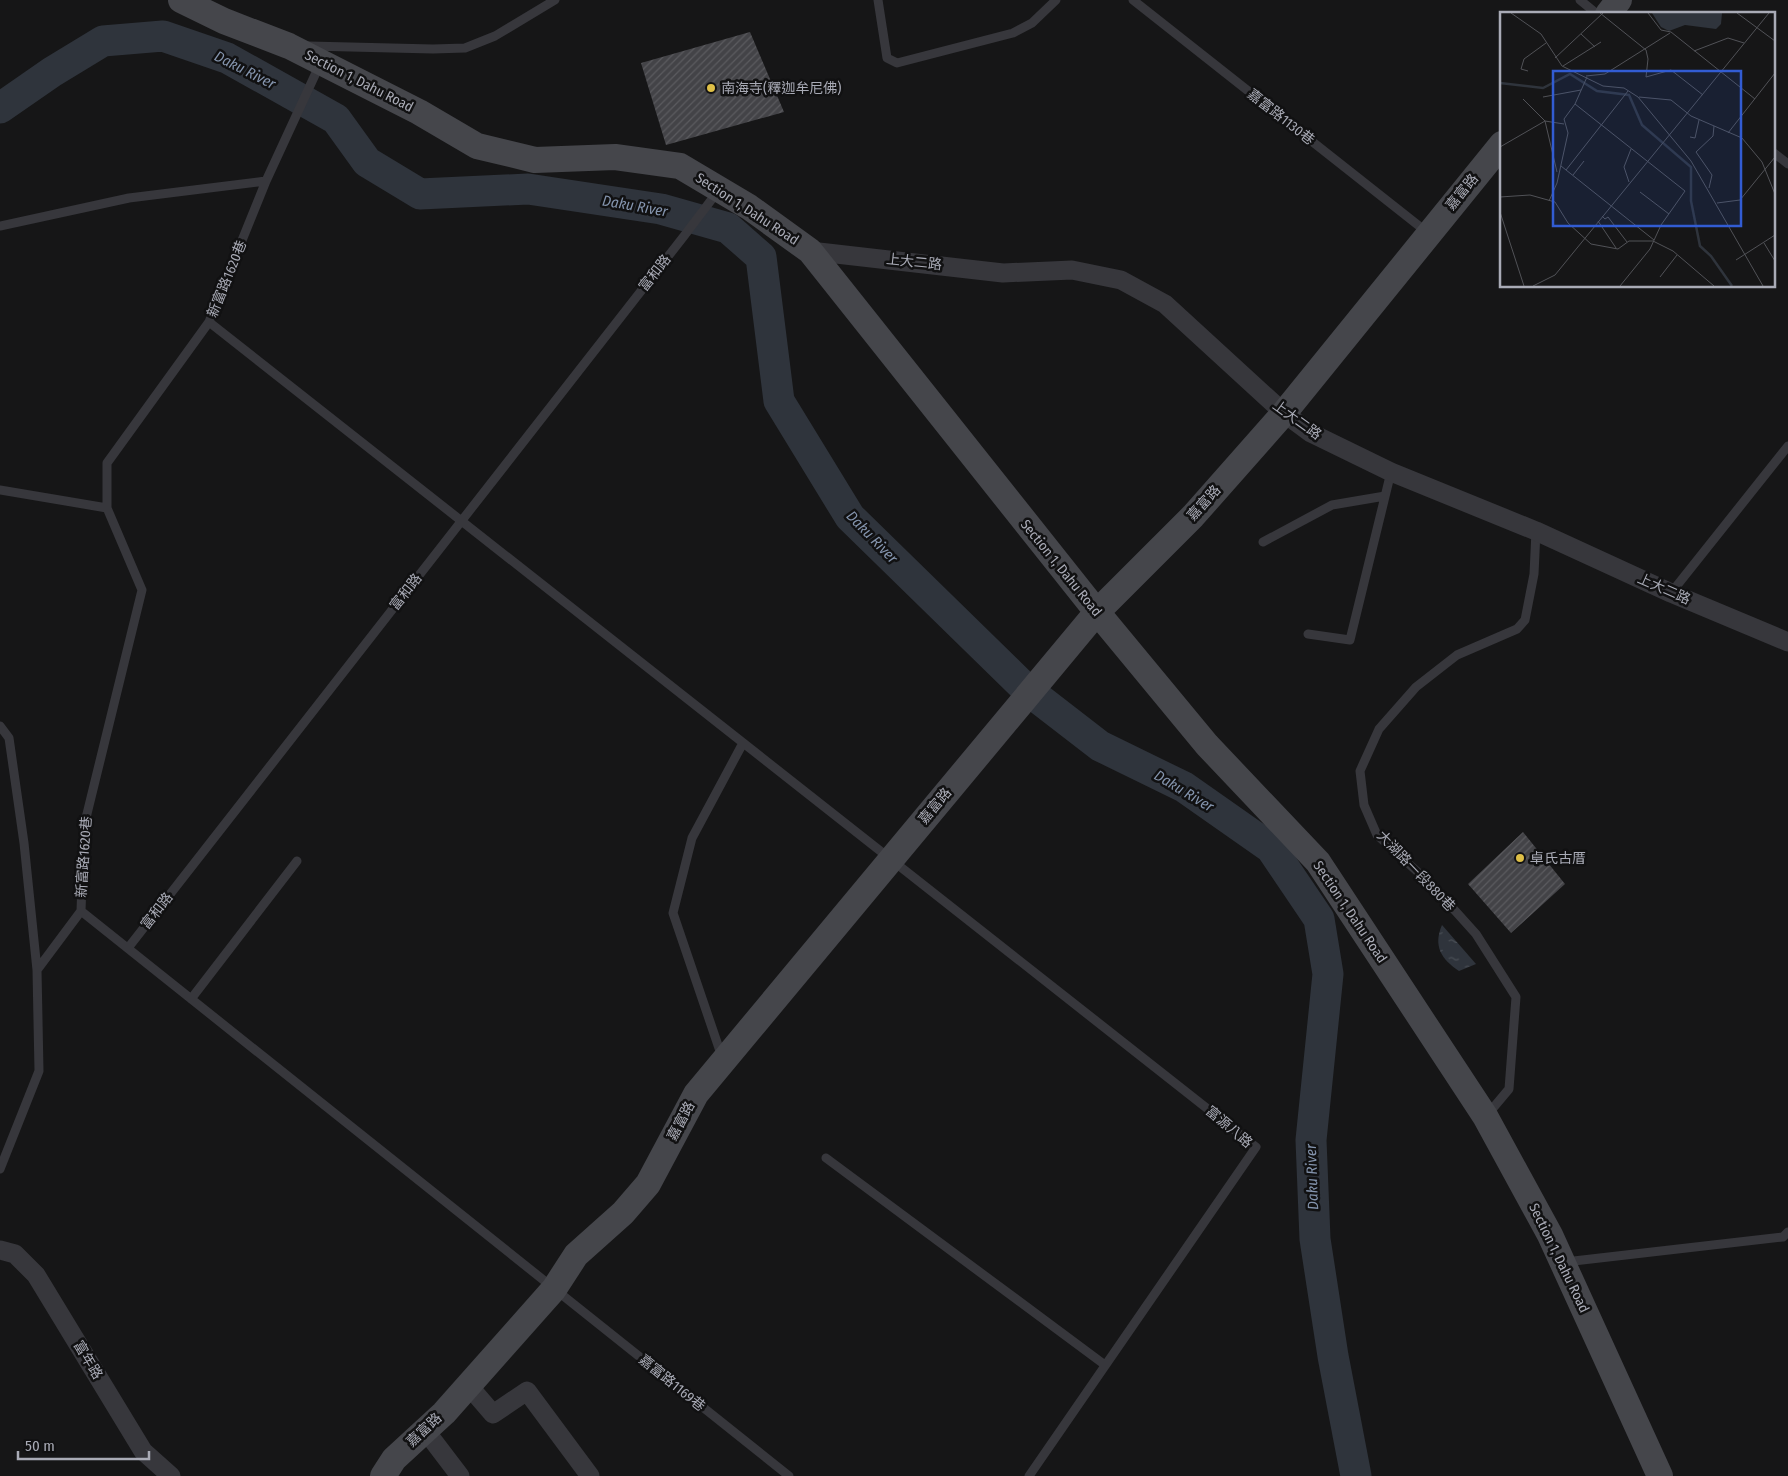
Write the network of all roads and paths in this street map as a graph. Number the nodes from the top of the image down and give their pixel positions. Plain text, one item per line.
1 (181, 0) edge
2 (555, 0) edge
3 (878, 0) edge
4 (1056, 0) edge
5 (1134, 0) edge
6 (1580, 0) edge
7 (1619, 0) edge
8 (1595, 12) edge
9 (1610, 12) edge
10 (289, 46) junction
11 (321, 62) junction
12 (1500, 146) edge
13 (1776, 155) edge
14 (1788, 164) edge
15 (266, 181) junction
16 (715, 195) junction
17 (0, 226) edge
18 (1428, 234) junction
19 (810, 251) junction
20 (209, 322) junction
21 (1284, 413) junction
22 (1788, 446) edge
23 (1391, 472) junction
24 (0, 490) edge
25 (1386, 496) junction
26 (107, 508) junction
27 (462, 521) junction
28 (1536, 531) junction
29 (1263, 542) dead end
30 (1671, 593) junction
31 (1097, 612) junction
32 (1308, 634) dead end
33 (1788, 642) edge
34 (0, 726) edge
35 (742, 743) junction
36 (891, 860) junction
37 (297, 862) dead end
38 (81, 911) junction
39 (128, 948) junction
40 (37, 970) junction
41 (190, 998) junction
42 (724, 1061) junction
43 (1486, 1116) junction
44 (826, 1158) dead end
45 (0, 1169) edge
46 (1788, 1232) edge
47 (0, 1250) edge
48 (1562, 1262) junction
49 (554, 1289) junction
50 (1105, 1366) junction
51 (468, 1385) junction
52 (425, 1430) junction
53 (171, 1476) edge
54 (383, 1476) edge
55 (460, 1476) edge
56 (590, 1476) edge
57 (789, 1476) edge
58 (1029, 1476) edge
59 (1660, 1476) edge

1 - 10 street, Section 1, Dahu Road
2 - 10 lane
3 - 4 lane
5 - 18 lane, 嘉富路1130巷
6 - 8 lane
7 - 9 street
10 - 11 street, Section 1, Dahu Road
11 - 15 lane, 新富路1620巷
11 - 16 street, Section 1, Dahu Road
12 - 18 street, 嘉富路
13 - 14 lane
15 - 17 lane
15 - 20 lane, 新富路1620巷
16 - 19 street, Section 1, Dahu Road
16 - 27 lane, 富和路
18 - 21 street, 嘉富路
19 - 21 street, 上大二路
19 - 31 street, Section 1, Dahu Road
20 - 26 lane, 新富路1620巷
20 - 27 lane
21 - 23 street, 上大二路
21 - 31 street, 嘉富路
22 - 30 lane
23 - 25 lane
23 - 28 street, 上大二路
24 - 26 lane
25 - 29 lane
25 - 32 lane
26 - 38 lane, 新富路1620巷
27 - 35 lane
27 - 39 lane, 富和路
28 - 30 street, 上大二路
28 - 43 lane, 大湖路一段880巷
30 - 33 street, 上大二路
31 - 36 street, 嘉富路
31 - 43 street, Section 1, Dahu Road
34 - 40 lane
35 - 36 lane
35 - 42 lane
36 - 42 street, 嘉富路
36 - 50 lane, 富源八路
37 - 41 lane
38 - 39 lane, 嘉富路1169巷
38 - 40 lane, 新富路1620巷
39 - 41 lane, 嘉富路1169巷
40 - 45 lane
41 - 49 lane, 嘉富路1169巷
42 - 49 street, 嘉富路
43 - 48 street, Section 1, Dahu Road
44 - 50 lane
46 - 48 lane
47 - 53 street, 富年路
48 - 59 street, Section 1, Dahu Road
49 - 51 street, 嘉富路
49 - 57 lane, 嘉富路1169巷
50 - 58 lane, 富源八路
51 - 52 street, 嘉富路
51 - 56 street
52 - 54 street, 嘉富路
52 - 55 street

